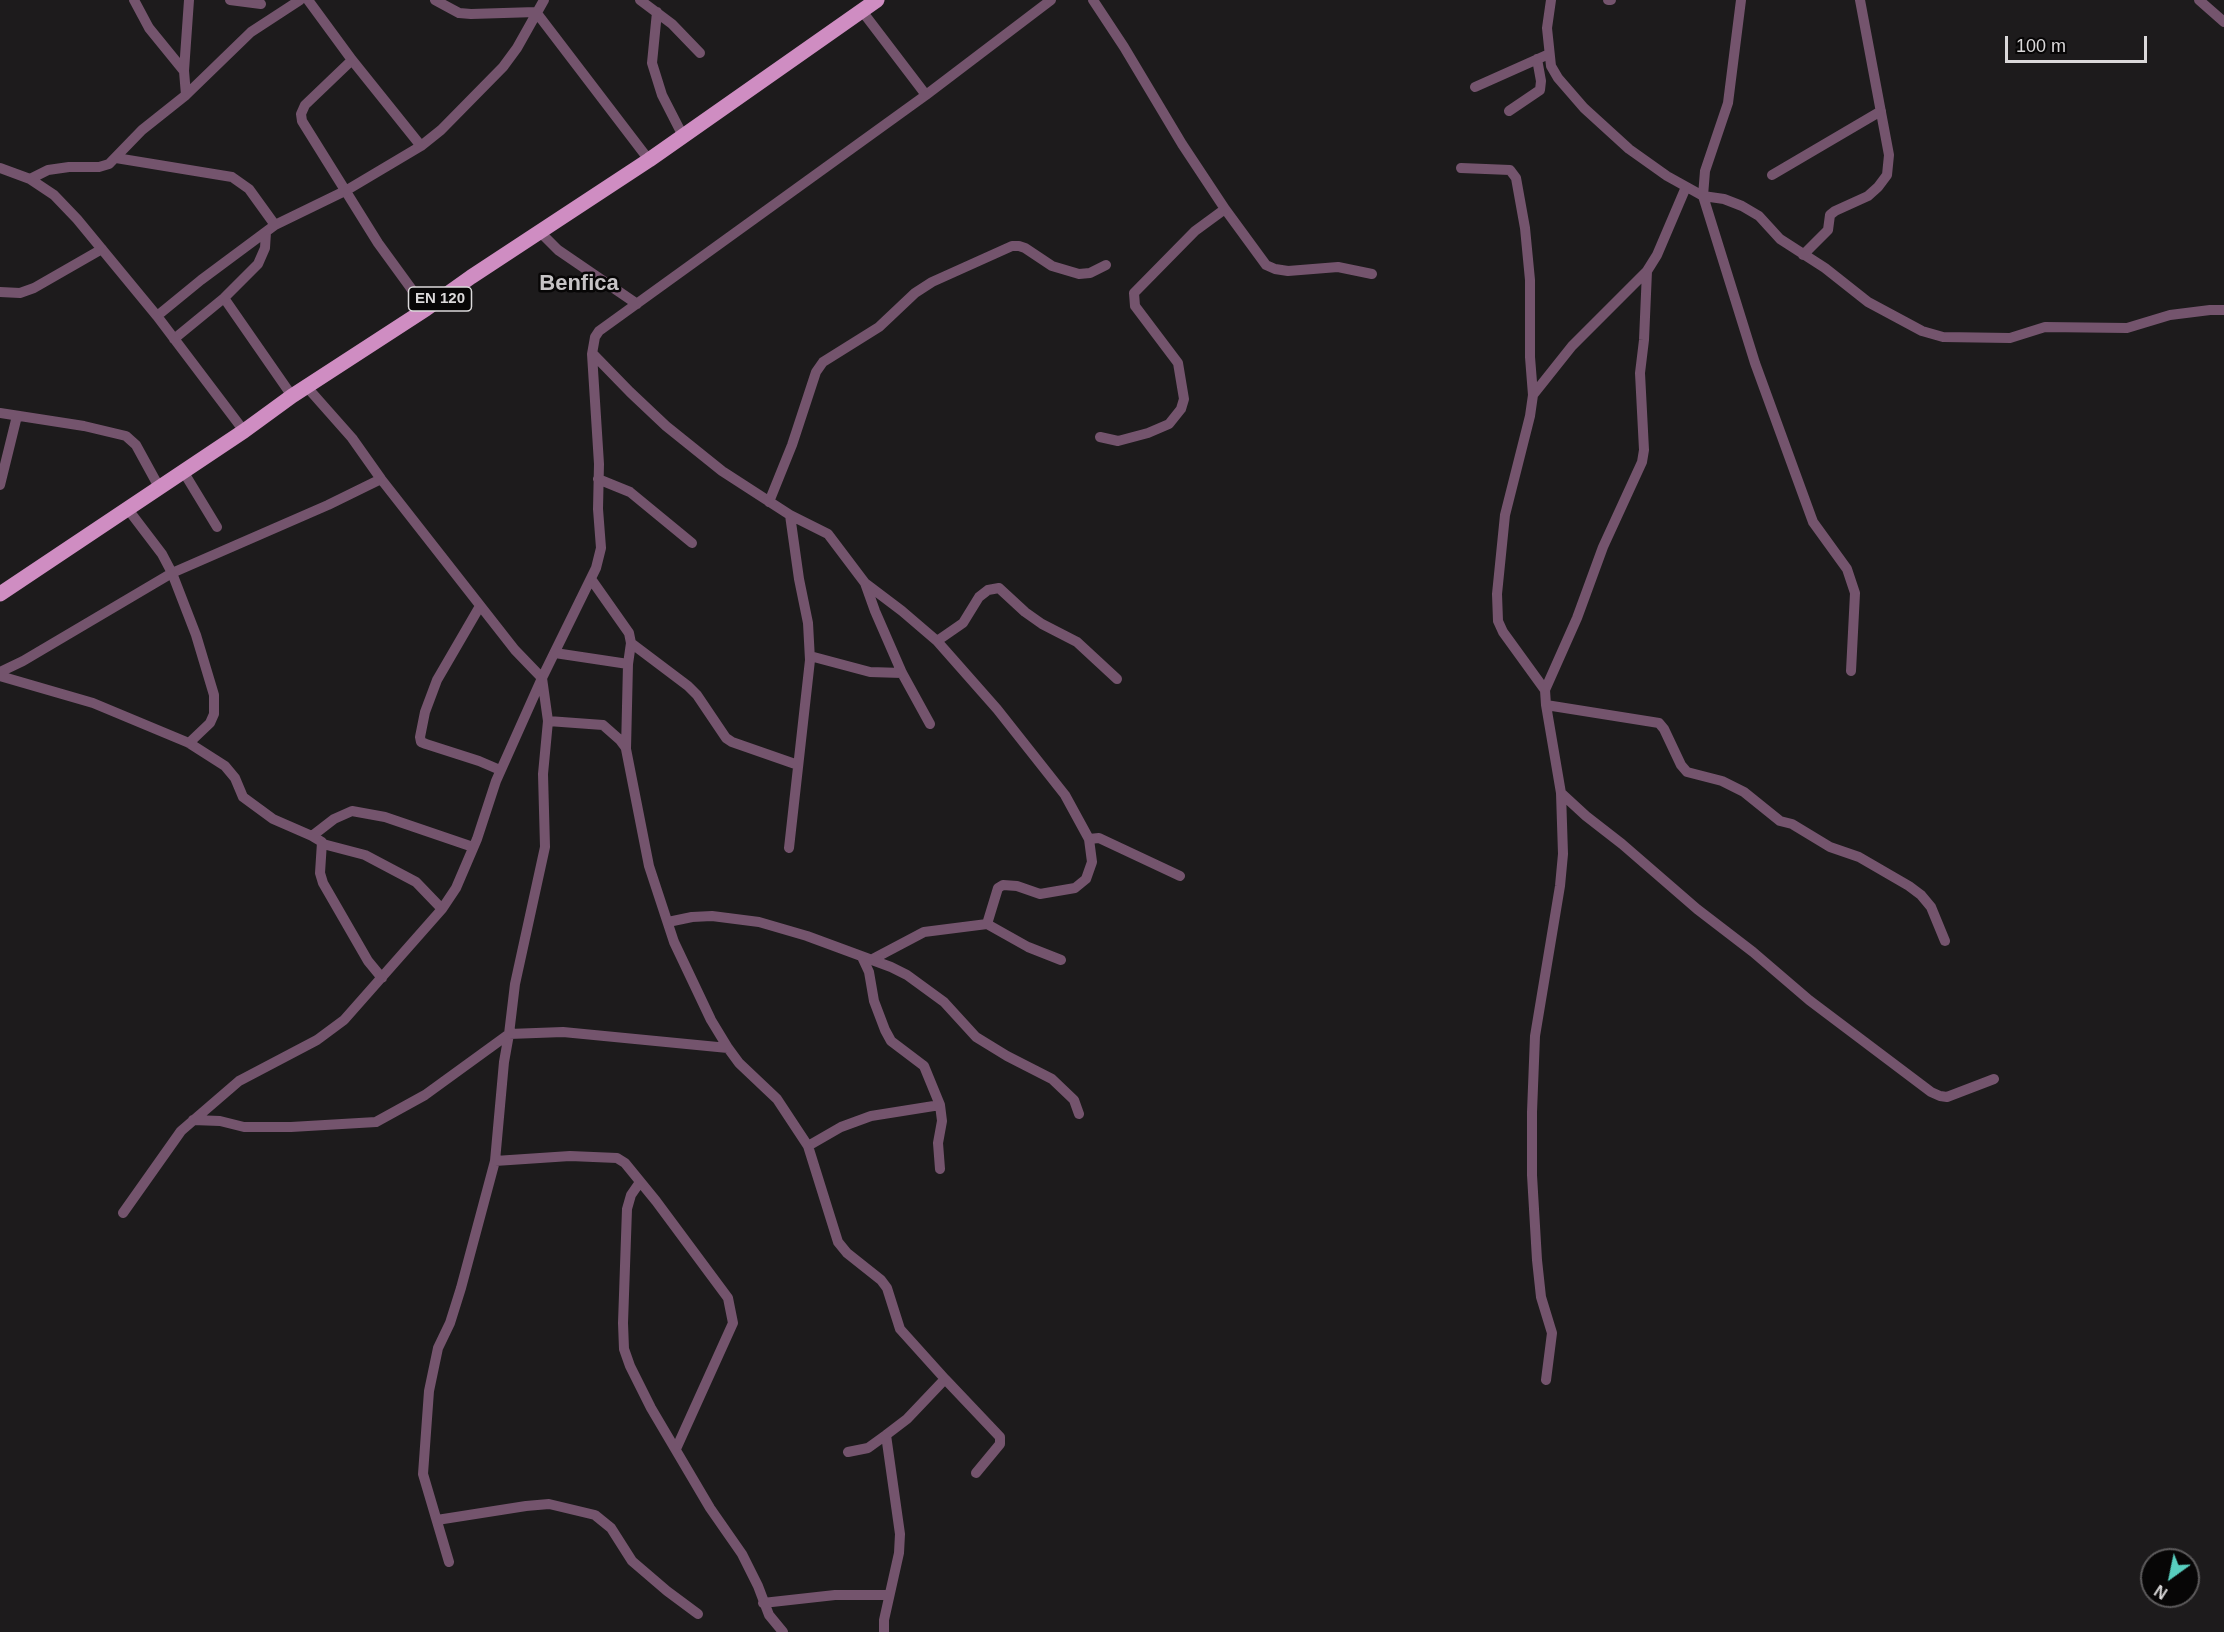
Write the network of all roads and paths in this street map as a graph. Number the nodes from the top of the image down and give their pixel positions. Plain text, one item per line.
1 (134, 0) edge
2 (189, 0) edge
3 (230, 0) edge
4 (300, 0) edge
5 (308, 0) edge
6 (435, 0) edge
7 (544, 0) edge
8 (640, 0) edge
9 (877, 0) edge
10 (1051, 0) edge
11 (1093, 0) edge
12 (1551, 0) edge
13 (1741, 0) edge
14 (1860, 0) edge
15 (2199, 0) edge
16 (261, 4) dead end
17 (862, 11) junction
18 (536, 12) junction
19 (657, 12) junction
20 (2224, 22) edge
21 (700, 52) dead end
22 (1549, 54) junction
23 (1537, 59) junction
24 (352, 60) junction
25 (184, 71) junction
26 (1475, 87) dead end
27 (186, 95) junction
28 (926, 95) junction
29 (1509, 111) dead end
30 (1881, 111) junction
31 (683, 136) junction
32 (421, 146) junction
33 (116, 158) junction
34 (649, 160) junction
35 (0, 168) edge
36 (1461, 168) dead end
37 (1772, 175) dead end
38 (30, 179) junction
39 (1686, 187) junction
40 (347, 190) junction
41 (1703, 196) junction
42 (1225, 209) junction
43 (271, 229) junction
44 (540, 232) junction
45 (102, 249) junction
46 (1803, 255) junction
47 (1106, 265) dead end
48 (1647, 271) junction
49 (1372, 274) dead end
50 (0, 292) edge
51 (224, 298) junction
52 (638, 304) junction
53 (426, 309) junction
54 (2224, 310) edge
55 (157, 316) junction
56 (174, 339) junction
57 (592, 354) junction
58 (306, 386) junction
59 (1533, 394) junction
60 (292, 396) junction
61 (0, 413) edge
62 (17, 416) junction
63 (244, 430) junction
64 (1100, 437) dead end
65 (183, 471) junction
66 (381, 479) junction
67 (598, 479) junction
68 (0, 485) edge
69 (159, 487) junction
70 (769, 502) junction
71 (128, 508) junction
72 (790, 515) junction
73 (217, 526) dead end
74 (692, 543) dead end
75 (172, 573) junction
76 (591, 579) junction
77 (865, 583) junction
78 (0, 594) edge
79 (480, 606) junction
80 (937, 641) junction
81 (631, 643) junction
82 (555, 653) junction
83 (810, 656) junction
84 (628, 664) junction
85 (1851, 671) dead end
86 (902, 673) junction
87 (0, 674) edge
88 (542, 678) junction
89 (1117, 680) dead end
90 (1545, 690) junction
91 (1546, 705) junction
92 (627, 717) junction
93 (548, 722) junction
94 (930, 724) dead end
95 (603, 725) junction
96 (189, 743) junction
97 (626, 748) junction
98 (798, 765) junction
99 (500, 770) junction
100 (1561, 793) junction
101 (312, 836) junction
102 (1089, 839) junction
103 (323, 844) junction
104 (473, 847) junction
105 (789, 848) dead end
106 (1180, 876) dead end
107 (442, 909) junction
108 (668, 922) junction
109 (987, 924) junction
110 (1945, 941) dead end
111 (867, 959) junction
112 (1061, 960) dead end
113 (382, 978) junction
114 (508, 1034) junction
115 (728, 1048) junction
116 (1994, 1078) dead end
117 (940, 1105) junction
118 (1079, 1114) dead end
119 (193, 1120) junction
120 (808, 1146) junction
121 (495, 1161) junction
122 (940, 1170) dead end
123 (640, 1182) junction
124 (123, 1213) dead end
125 (945, 1379) junction
126 (1546, 1380) dead end
127 (886, 1435) junction
128 (676, 1449) junction
129 (848, 1452) dead end
130 (976, 1473) dead end
131 (438, 1520) junction
132 (449, 1562) dead end
133 (889, 1595) junction
134 (763, 1603) junction
135 (698, 1614) dead end
136 (783, 1632) edge
137 (885, 1632) edge

1 - 25 street
2 - 25 street
3 - 16 street
4 - 27 street
5 - 24 street
6 - 18 street
7 - 18 street
8 - 19 street
9 - 17 main road, EN 120
10 - 28 street
11 - 42 street
12 - 22 street
13 - 41 street
14 - 30 street
15 - 20 street
17 - 28 street
17 - 31 main road, EN 120
18 - 32 street
18 - 34 street
19 - 21 street
19 - 31 street
22 - 23 street
22 - 39 street
23 - 26 street
23 - 29 street
24 - 32 street
24 - 40 street
25 - 27 street
27 - 33 street
28 - 52 street
30 - 37 street
30 - 46 street
31 - 34 main road, EN 120
32 - 40 street
33 - 38 street
33 - 43 street
34 - 44 main road, EN 120
35 - 38 street
36 - 59 street
38 - 45 street
39 - 41 street
39 - 48 street
40 - 43 street
40 - 53 street
41 - 46 street
41 - 85 street
42 - 49 street
42 - 64 street
43 - 51 street
43 - 55 street
44 - 52 street
44 - 53 main road, EN 120
45 - 50 street
45 - 55 street
46 - 54 street
47 - 70 street
48 - 59 street
48 - 90 street
51 - 56 street
51 - 60 street
52 - 57 street
53 - 58 main road, EN 120
55 - 56 street
56 - 63 street
57 - 67 street
57 - 70 street
58 - 60 main road, EN 120
58 - 66 street
59 - 90 street
60 - 63 main road, EN 120
61 - 62 street
62 - 68 street
62 - 69 street
63 - 65 main road, EN 120
65 - 69 main road, EN 120
65 - 73 street
66 - 75 street
66 - 79 street
67 - 74 street
67 - 76 street
69 - 71 main road, EN 120
70 - 72 street
71 - 75 street
71 - 78 main road, EN 120
72 - 77 street
72 - 83 street
75 - 87 street
75 - 96 street
76 - 81 street
76 - 82 street
77 - 80 street
77 - 86 street
79 - 88 street
79 - 99 street
80 - 89 street
80 - 102 street
81 - 84 street
81 - 98 street
82 - 84 street
82 - 88 street
83 - 86 street
83 - 98 street
84 - 92 street
86 - 94 street
87 - 96 street
88 - 93 street
88 - 99 street
90 - 91 street
91 - 100 street
91 - 110 street
92 - 95 street
92 - 97 street
93 - 95 street
93 - 114 street
95 - 97 street
96 - 101 street
97 - 108 street
98 - 105 street
99 - 104 street
100 - 116 street
100 - 126 street
101 - 103 street
101 - 104 street
102 - 106 street
102 - 109 street
103 - 107 street
103 - 113 street
104 - 107 street
107 - 113 street
108 - 111 street
108 - 115 street
109 - 111 street
109 - 112 street
111 - 117 street
111 - 118 street
113 - 119 street
114 - 115 street
114 - 119 street
114 - 121 street
115 - 120 street
117 - 120 street
117 - 122 street
119 - 124 street
120 - 125 street
121 - 123 street
121 - 131 street
123 - 128 street
123 - 128 street
125 - 127 street
125 - 130 street
127 - 129 street
127 - 133 street
128 - 134 street
131 - 132 street
131 - 135 street
133 - 134 street
133 - 137 street
134 - 136 street

